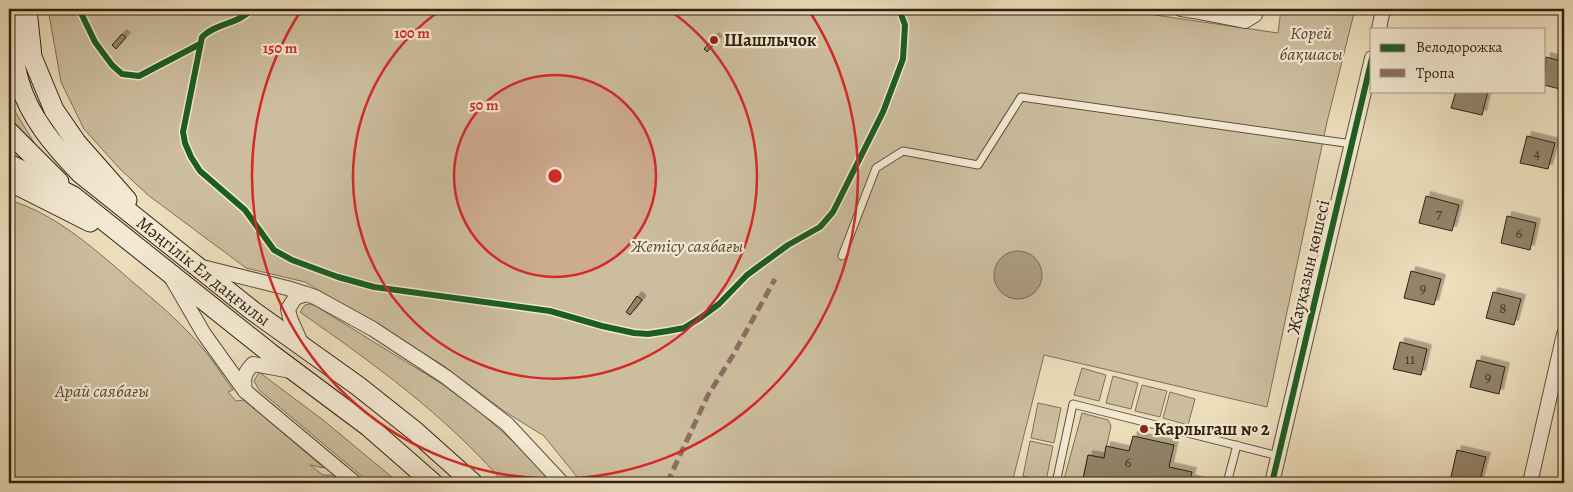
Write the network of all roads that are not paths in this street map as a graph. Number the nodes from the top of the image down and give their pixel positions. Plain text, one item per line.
1 (9, 9) edge
2 (27, 9) edge
3 (1190, 9) edge
4 (1256, 9) edge
5 (1383, 9) edge
6 (1378, 28) edge
7 (1370, 67) edge
8 (9, 132) edge
9 (1352, 144) junction
10 (9, 164) edge
11 (9, 181) edge
12 (73, 196) junction
13 (159, 236) junction
14 (842, 256) dead end
15 (154, 261) junction
16 (195, 265) junction
17 (169, 274) junction
18 (306, 294) junction
19 (1564, 334) edge
20 (302, 346) junction
21 (296, 372) junction
22 (1559, 382) edge
23 (245, 391) junction
24 (1237, 445) junction
25 (1278, 456) junction
26 (355, 483) edge
27 (433, 483) edge
28 (473, 483) edge
29 (562, 483) edge
30 (1056, 483) edge
31 (1227, 483) edge
32 (1272, 483) edge
33 (1530, 483) edge

1 - 13 main road, Мәңгілік Ел даңғылы
2 - 13 main road
3 - 4 street
5 - 6 street
7 - 9 street, Жауқазын көшесі
8 - 12 main road
9 - 14 lane
9 - 25 street, Жауқазын көшесі
10 - 12 main road, Мәңгілік Ел даңғылы
11 - 15 main road
12 - 15 main road, Мәңгілік Ел даңғылы
13 - 16 main road, Мәңгілік Ел даңғылы
15 - 17 main road, Мәңгілік Ел даңғылы
16 - 18 street
16 - 20 main road, Мәңгілік Ел даңғылы
17 - 21 main road, Мәңгілік Ел даңғылы
17 - 23 street
18 - 20 street
18 - 29 street
19 - 22 street
20 - 28 main road, Мәңгілік Ел даңғылы
21 - 23 street
21 - 27 main road, Мәңгілік Ел даңғылы
22 - 33 street
23 - 26 street
24 - 25 lane
24 - 30 lane
24 - 31 lane
25 - 32 street, Жауқазын көшесі

